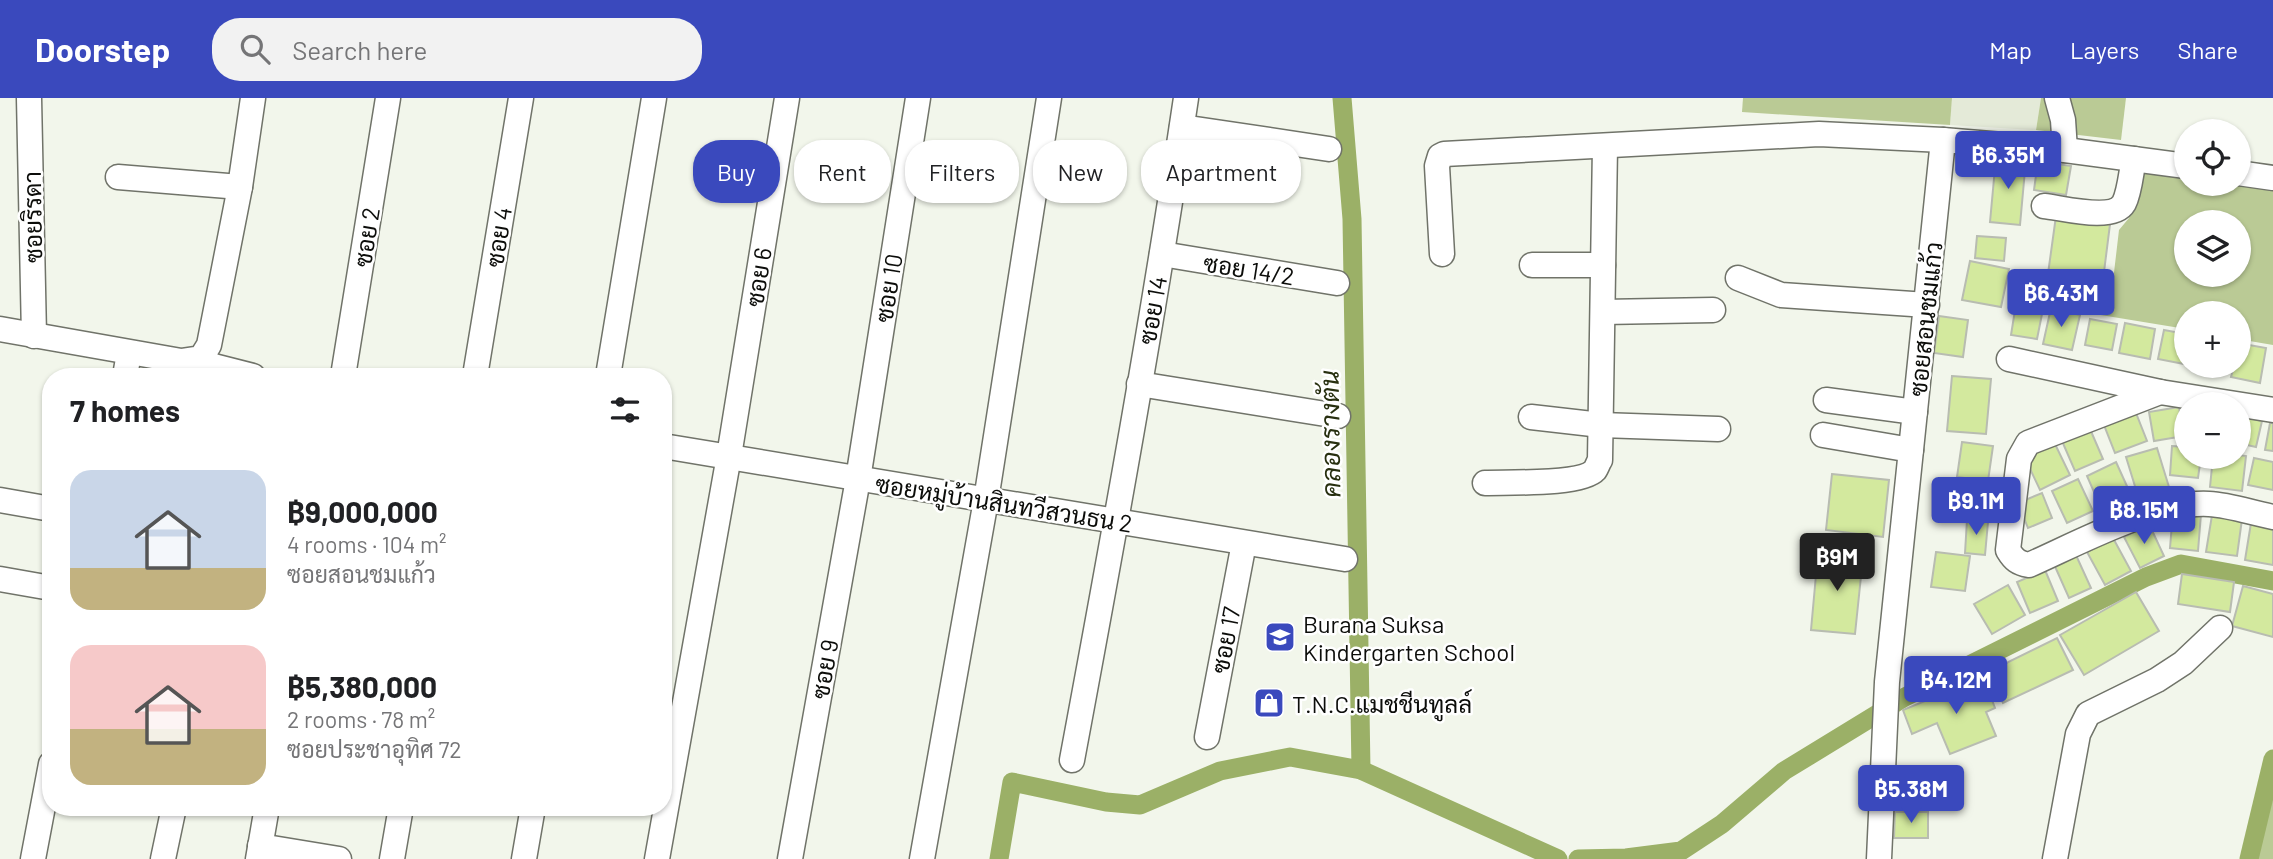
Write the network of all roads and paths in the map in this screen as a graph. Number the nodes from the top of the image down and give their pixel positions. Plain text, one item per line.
1 (29, 98) edge
2 (253, 98) edge
3 (388, 98) edge
4 (521, 98) edge
5 (654, 98) edge
6 (787, 98) edge
7 (918, 98) edge
8 (1049, 98) edge
9 (1186, 98) edge
10 (2057, 98) edge
11 (1182, 127) junction
12 (1943, 140) junction
13 (1605, 146) junction
14 (1329, 149) dead end
15 (2065, 150) junction
16 (2134, 159) junction
17 (2174, 164) edge
18 (2251, 175) edge
19 (118, 177) dead end
20 (2273, 178) edge
21 (240, 187) junction
22 (2044, 206) dead end
23 (1162, 254) junction
24 (1442, 254) dead end
25 (1532, 265) dead end
26 (1604, 265) junction
27 (1738, 278) dead end
28 (1337, 284) dead end
29 (1927, 305) junction
30 (1713, 310) dead end
31 (1603, 312) junction
32 (0, 329) edge
33 (34, 336) junction
34 (198, 359) junction
35 (2009, 359) dead end
36 (127, 364) edge
37 (227, 368) edge
38 (344, 368) edge
39 (476, 368) edge
40 (609, 368) edge
41 (1139, 384) junction
42 (2160, 392) junction
43 (1826, 400) dead end
44 (2273, 410) edge
45 (1915, 412) junction
46 (1338, 416) dead end
47 (1531, 417) dead end
48 (1601, 425) junction
49 (1718, 429) dead end
50 (1823, 435) dead end
51 (672, 447) edge
52 (1911, 450) junction
53 (729, 456) junction
54 (858, 478) junction
55 (1485, 483) dead end
56 (0, 500) edge
57 (986, 500) junction
58 (42, 507) edge
59 (2273, 517) edge
60 (1116, 522) junction
61 (1244, 543) junction
62 (1345, 559) dead end
63 (0, 579) edge
64 (42, 586) edge
65 (2220, 628) dead end
66 (1207, 737) dead end
67 (1072, 760) dead end
68 (672, 775) edge
69 (42, 812) edge
70 (172, 816) edge
71 (265, 816) edge
72 (399, 816) edge
73 (531, 816) edge
74 (665, 816) edge
75 (259, 852) edge
76 (33, 859) edge
77 (163, 859) edge
78 (339, 859) edge
79 (392, 859) edge
80 (524, 859) edge
81 (657, 859) edge
82 (790, 859) edge
83 (922, 859) edge
84 (1879, 859) edge
85 (2055, 859) edge

1 - 33 street, ซอยริรดา
2 - 21 street
3 - 38 street, ซอย 2
4 - 39 street, ซอย 4
5 - 40 street
6 - 53 street, ซอย 6
7 - 54 street, ซอย 10
8 - 57 street
9 - 11 street, ซอย 14
10 - 15 street
11 - 14 street
11 - 23 street, ซอย 14
12 - 13 street
12 - 15 street
12 - 29 street, ซอยสอนชมแก้ว
13 - 24 street
13 - 26 street
15 - 16 street
16 - 17 street
16 - 22 street
18 - 20 street
19 - 21 street
21 - 34 street
23 - 28 street, ซอย 14/2
23 - 41 street, ซอย 14
25 - 26 street
26 - 31 street
27 - 29 street
29 - 45 street, ซอยสอนชมแก้ว
30 - 31 street
31 - 48 street
32 - 33 street
33 - 36 street
34 - 36 street
34 - 37 street
35 - 42 street
41 - 46 street
41 - 60 street, ซอย 14
42 - 44 street
42 - 59 street
43 - 45 street
45 - 52 street, ซอยสอนชมแก้ว
47 - 48 street
48 - 49 street
48 - 55 street
50 - 52 street
51 - 53 street, ซอยหมู่บ้านสินทวีสวนธน 2
52 - 84 street, ซอยสอนชมแก้ว
53 - 54 street, ซอยหมู่บ้านสินทวีสวนธน 2
53 - 68 street, ซอย 6
54 - 57 street, ซอยหมู่บ้านสินทวีสวนธน 2
54 - 82 street, ซอย 9
56 - 58 street
57 - 60 street, ซอยหมู่บ้านสินทวีสวนธน 2
57 - 83 street
60 - 61 street, ซอยหมู่บ้านสินทวีสวนธน 2
60 - 67 street, ซอย 14
61 - 62 street, ซอยหมู่บ้านสินทวีสวนธน 2
61 - 66 street, ซอย 17
63 - 64 street
65 - 85 street
69 - 76 street
70 - 77 street
71 - 75 street
72 - 79 street
73 - 80 street
74 - 81 street, ซอย 6
75 - 78 street

